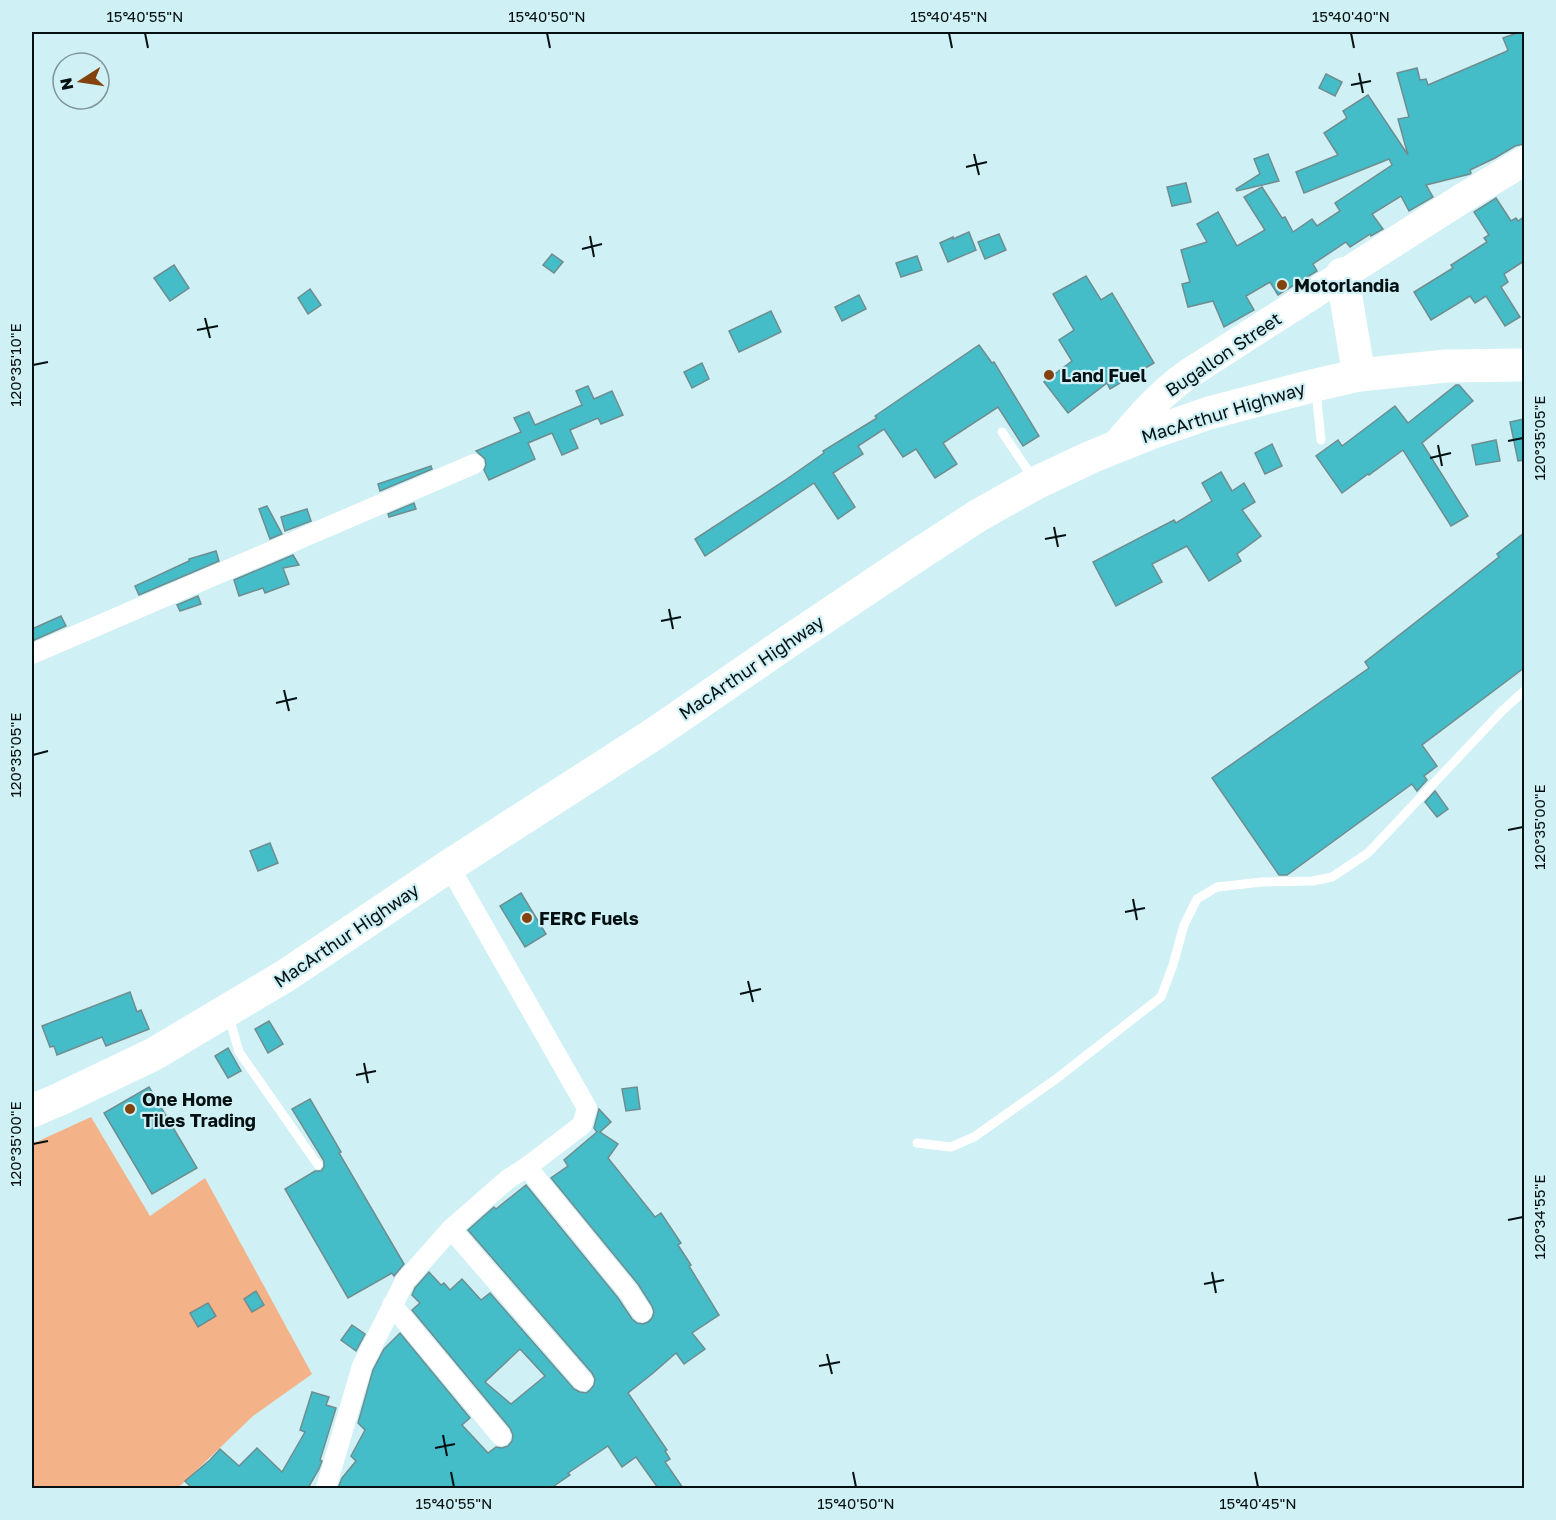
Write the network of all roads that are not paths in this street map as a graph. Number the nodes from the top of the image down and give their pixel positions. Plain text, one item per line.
1 (1524, 161) edge
2 (1342, 274) junction
3 (1524, 366) edge
4 (1359, 375) junction
5 (1316, 385) junction
6 (1002, 432) dead end
7 (1321, 440) dead end
8 (1116, 446) junction
9 (474, 464) dead end
10 (1036, 483) junction
11 (32, 654) edge
12 (1524, 691) edge
13 (449, 866) junction
14 (227, 1012) junction
15 (32, 1111) edge
16 (917, 1143) dead end
17 (318, 1165) dead end
18 (527, 1167) junction
19 (452, 1229) junction
20 (392, 1305) junction
21 (642, 1312) dead end
22 (583, 1381) dead end
23 (501, 1436) dead end
24 (326, 1488) edge

1 - 2 main road, Bugallon Street
2 - 4 highway
2 - 8 main road, Bugallon Street
3 - 4 highway, MacArthur Highway
4 - 5 highway, MacArthur Highway
5 - 7 lane
5 - 8 highway, MacArthur Highway
6 - 10 lane
8 - 10 highway, MacArthur Highway
9 - 11 street
10 - 13 highway, MacArthur Highway
12 - 16 lane
13 - 14 highway, MacArthur Highway
13 - 18 street
14 - 15 highway, MacArthur Highway
14 - 17 lane
18 - 19 street
18 - 21 street
19 - 20 street
19 - 22 street
20 - 23 street
20 - 24 street

